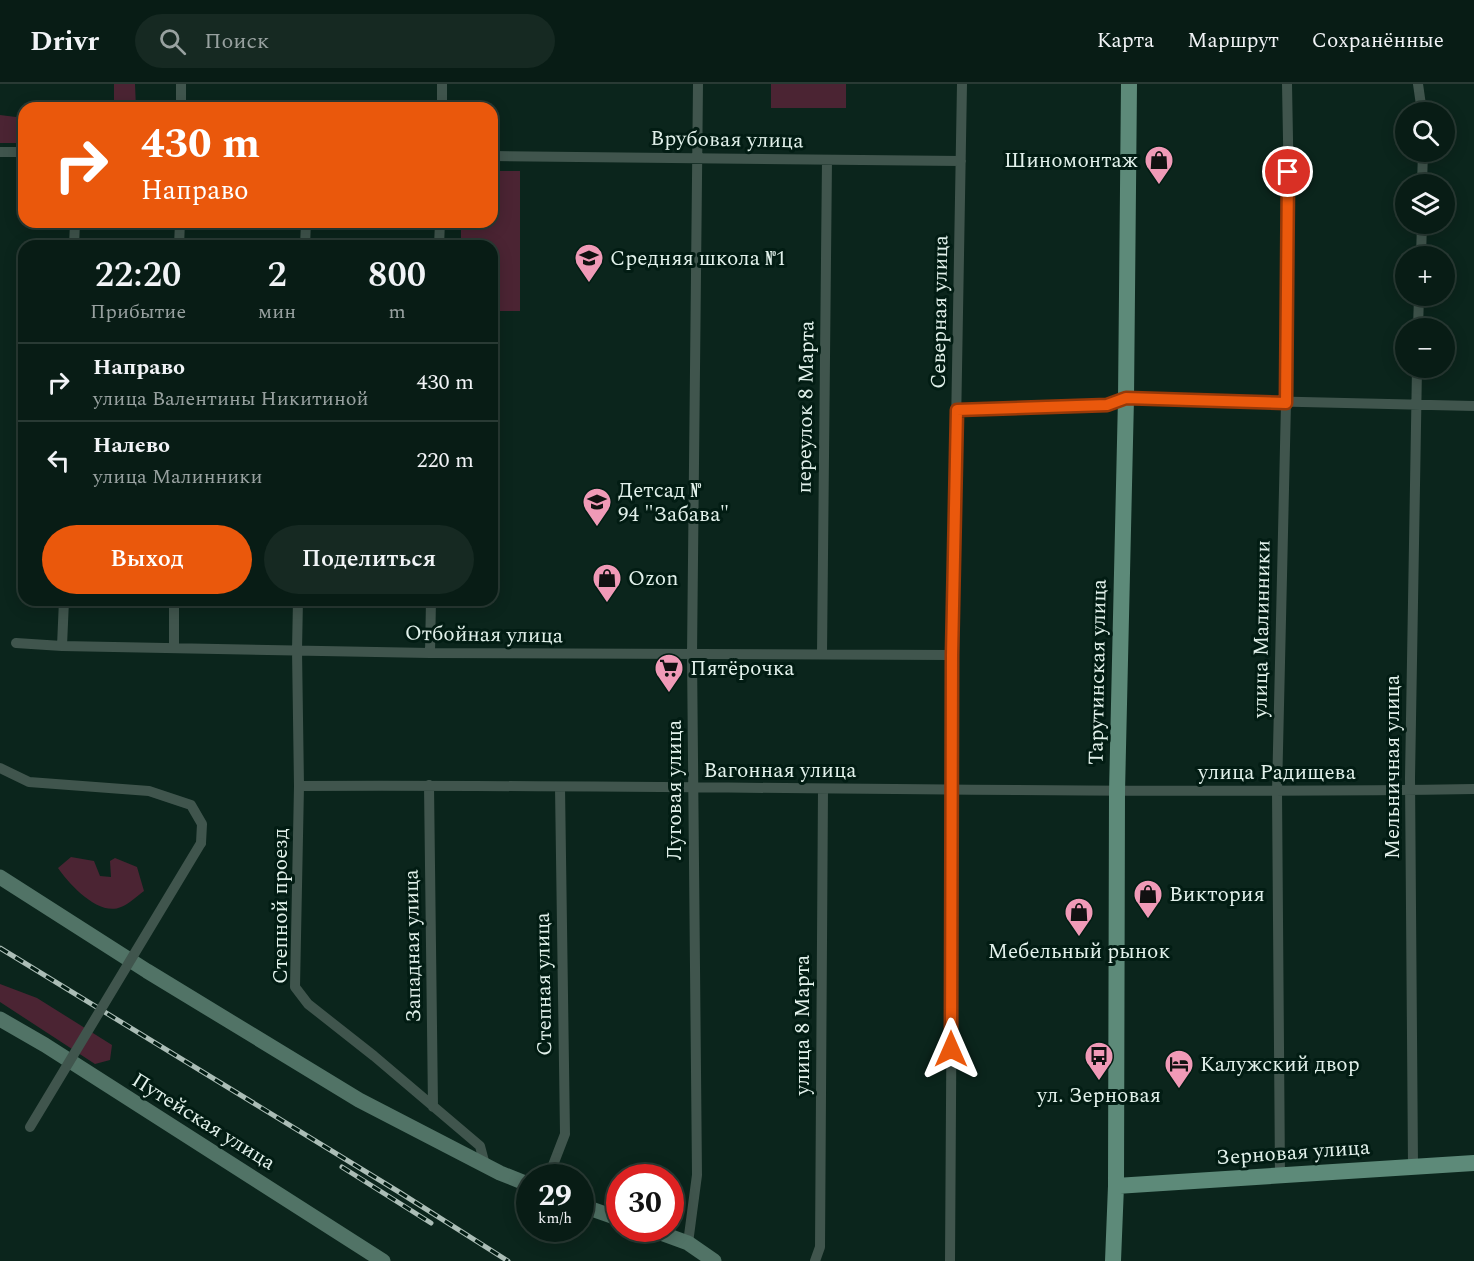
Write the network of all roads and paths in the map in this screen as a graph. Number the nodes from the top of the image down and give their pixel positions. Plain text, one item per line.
1 (181, 84) edge
2 (442, 84) edge
3 (698, 84) edge
4 (962, 84) edge
5 (1129, 84) edge
6 (1287, 84) edge
7 (1418, 84) edge
8 (181, 102) edge
9 (442, 102) edge
10 (1421, 102) edge
11 (0, 152) edge
12 (18, 152) edge
13 (498, 156) edge
14 (697, 158) junction
15 (827, 160) junction
16 (961, 161) junction
17 (1417, 378) edge
18 (1126, 398) junction
19 (1286, 403) junction
20 (1416, 406) junction
21 (1474, 406) edge
22 (957, 410) junction
23 (64, 606) edge
24 (174, 606) edge
25 (298, 606) edge
26 (431, 606) edge
27 (16, 643) dead end
28 (62, 646) junction
29 (174, 648) junction
30 (297, 650) junction
31 (430, 653) junction
32 (822, 654) junction
33 (692, 655) junction
34 (952, 655) junction
35 (0, 768) edge
36 (429, 785) junction
37 (299, 786) junction
38 (560, 787) junction
39 (693, 788) junction
40 (823, 789) junction
41 (1474, 789) edge
42 (953, 790) junction
43 (1410, 790) junction
44 (1117, 792) junction
45 (1277, 792) junction
46 (0, 876) edge
47 (0, 1019) edge
48 (433, 1107) junction
49 (30, 1127) dead end
50 (1474, 1163) edge
51 (553, 1164) edge
52 (484, 1165) junction
53 (1413, 1166) junction
54 (1280, 1175) junction
55 (516, 1179) edge
56 (1116, 1186) junction
57 (684, 1242) edge
58 (688, 1243) junction
59 (383, 1261) edge
60 (714, 1261) edge
61 (815, 1261) edge
62 (950, 1261) edge
63 (1113, 1261) edge

1 - 8 street
2 - 9 street
3 - 14 street, Луговая улица
4 - 16 street, Северная улица
5 - 18 main road, Тарутинская улица
6 - 19 street, улица Малинники
7 - 10 street
11 - 12 street
13 - 14 street, Врубовая улица
14 - 15 street, Врубовая улица
14 - 33 street, Луговая улица
15 - 16 street, Врубовая улица
15 - 32 street, переулок 8 Марта
16 - 22 street, Северная улица
17 - 20 street, Мельничная улица
18 - 19 street
18 - 22 street
18 - 44 main road, Тарутинская улица
19 - 20 street
19 - 45 street, улица Малинники
20 - 21 street
20 - 43 street, Мельничная улица
22 - 34 street, Северная улица
23 - 28 street
24 - 29 street
25 - 30 street, Степной проезд
26 - 31 street
27 - 28 street, Отбойная улица
28 - 29 street, Отбойная улица
29 - 30 street, Отбойная улица
30 - 31 street, Отбойная улица
30 - 37 street, Степной проезд
31 - 33 street, Отбойная улица
32 - 33 street, Отбойная улица
32 - 34 street, Отбойная улица
33 - 39 street, Луговая улица
34 - 42 street, Северная улица
35 - 49 street, bridge
36 - 37 street, Вагонная улица
36 - 38 street, Вагонная улица
36 - 48 street, Западная улица
37 - 48 street, Степной проезд
38 - 39 street, Вагонная улица
38 - 51 street, Степная улица
39 - 40 street, Вагонная улица
39 - 58 street, Луговая улица
40 - 42 street, Вагонная улица
40 - 61 street, улица 8 Марта
41 - 43 street, улица Радищева
42 - 44 street, Вагонная улица
42 - 62 street, Северная улица
43 - 45 street, улица Радищева
43 - 53 street, Мельничная улица
44 - 45 street, улица Радищева
44 - 56 main road, Тарутинская улица
45 - 54 street, улица Малинники
46 - 52 main road
47 - 59 main road, Путейская улица
48 - 52 street, Степной проезд
50 - 53 main road, Зерновая улица
52 - 55 main road
53 - 54 main road, Зерновая улица
54 - 56 main road, Зерновая улица
56 - 63 main road, Тарутинская улица
57 - 58 main road
58 - 60 main road

